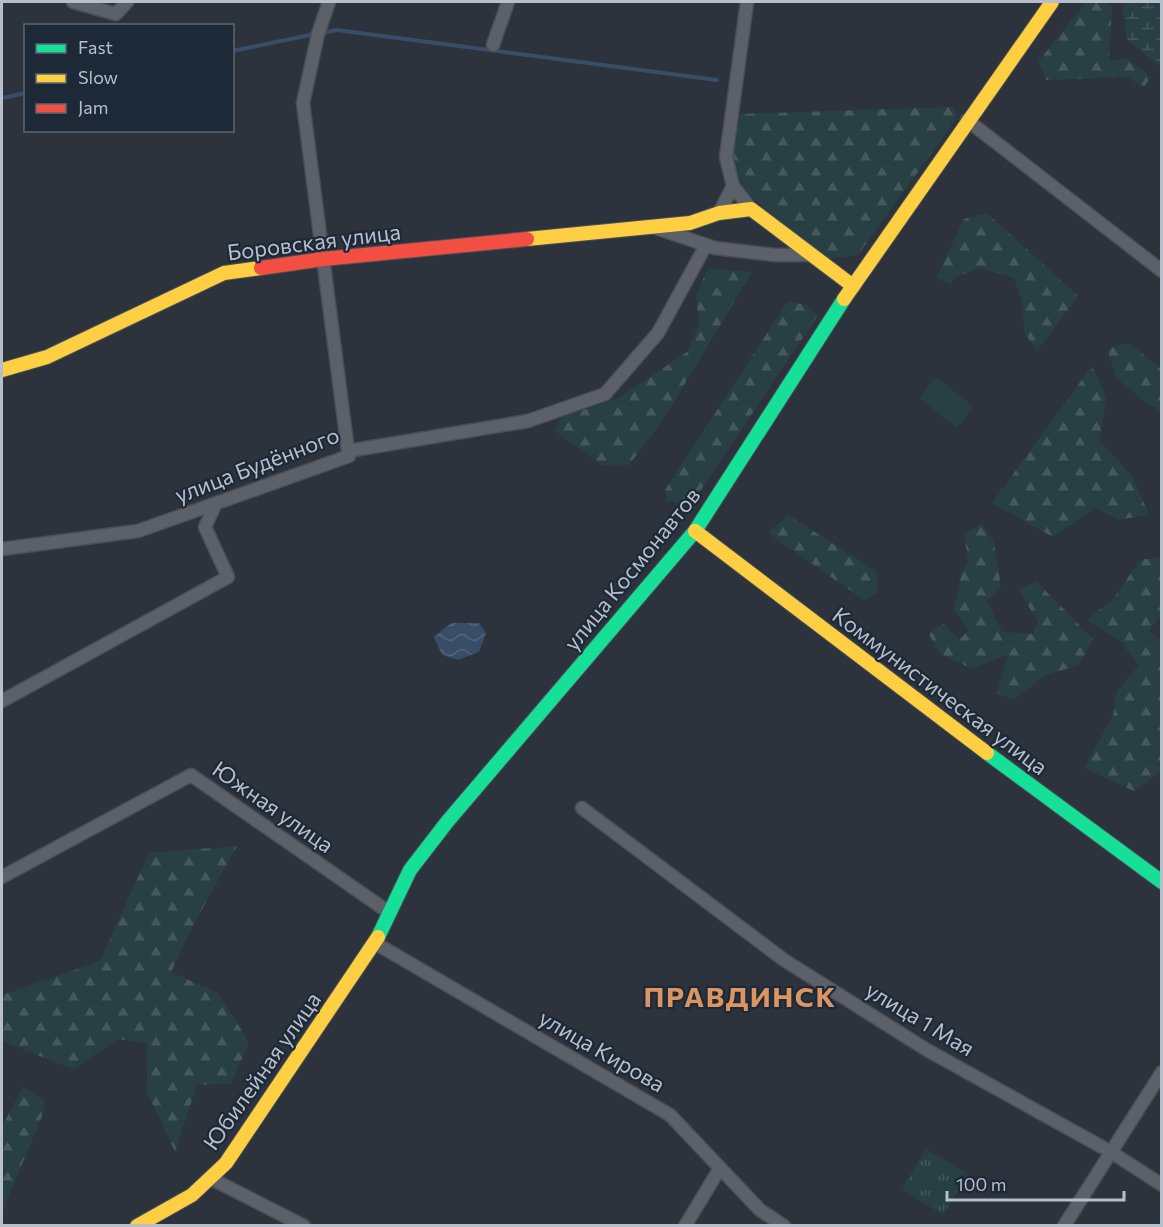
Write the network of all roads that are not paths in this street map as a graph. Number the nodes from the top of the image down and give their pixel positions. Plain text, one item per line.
1 (73, 2) edge
2 (128, 2) edge
3 (329, 2) edge
4 (508, 2) edge
5 (747, 2) edge
6 (1052, 2) edge
7 (493, 45) dead end
8 (968, 120) junction
9 (733, 186) junction
10 (751, 209) junction
11 (719, 213) junction
12 (652, 227) junction
13 (706, 245) junction
14 (812, 255) junction
15 (323, 259) junction
16 (1161, 271) edge
17 (853, 286) junction
18 (2, 370) edge
19 (348, 451) junction
20 (216, 503) junction
21 (695, 531) junction
22 (2, 549) edge
23 (2, 701) edge
24 (582, 808) dead end
25 (2, 877) edge
26 (1161, 882) edge
27 (390, 913) junction
28 (375, 943) junction
29 (1161, 1072) edge
30 (1111, 1152) junction
31 (720, 1168) junction
32 (210, 1178) junction
33 (1161, 1185) edge
34 (137, 1226) edge
35 (304, 1226) edge
36 (685, 1226) edge
37 (784, 1226) edge
38 (1064, 1226) edge

1 - 2 street
3 - 15 street
4 - 7 street
5 - 9 street
6 - 8 street, улица Космонавтов
8 - 16 street
8 - 17 street, улица Космонавтов
9 - 10 street
9 - 11 street
10 - 11 street, Боровская улица
10 - 14 street
11 - 12 street, Боровская улица
12 - 13 street, Боровская улица
12 - 15 street, Боровская улица
13 - 14 street, Боровская улица
13 - 19 street, улица Будённого
14 - 17 street
15 - 18 street, Боровская улица
15 - 19 street
17 - 21 street, улица Космонавтов
19 - 20 street, улица Будённого
20 - 22 street, улица Будённого
20 - 23 street
21 - 26 street, Коммунистическая улица
21 - 27 street, улица Космонавтов
24 - 30 street, улица 1 Мая
25 - 27 street, Южная улица
27 - 28 street, улица Космонавтов
28 - 31 street, улица Кирова
28 - 32 street, Юбилейная улица
29 - 30 street
30 - 33 street, улица 1 Мая
30 - 38 street
31 - 36 street
31 - 37 street, улица Кирова
32 - 34 street, Юбилейная улица
32 - 35 street

